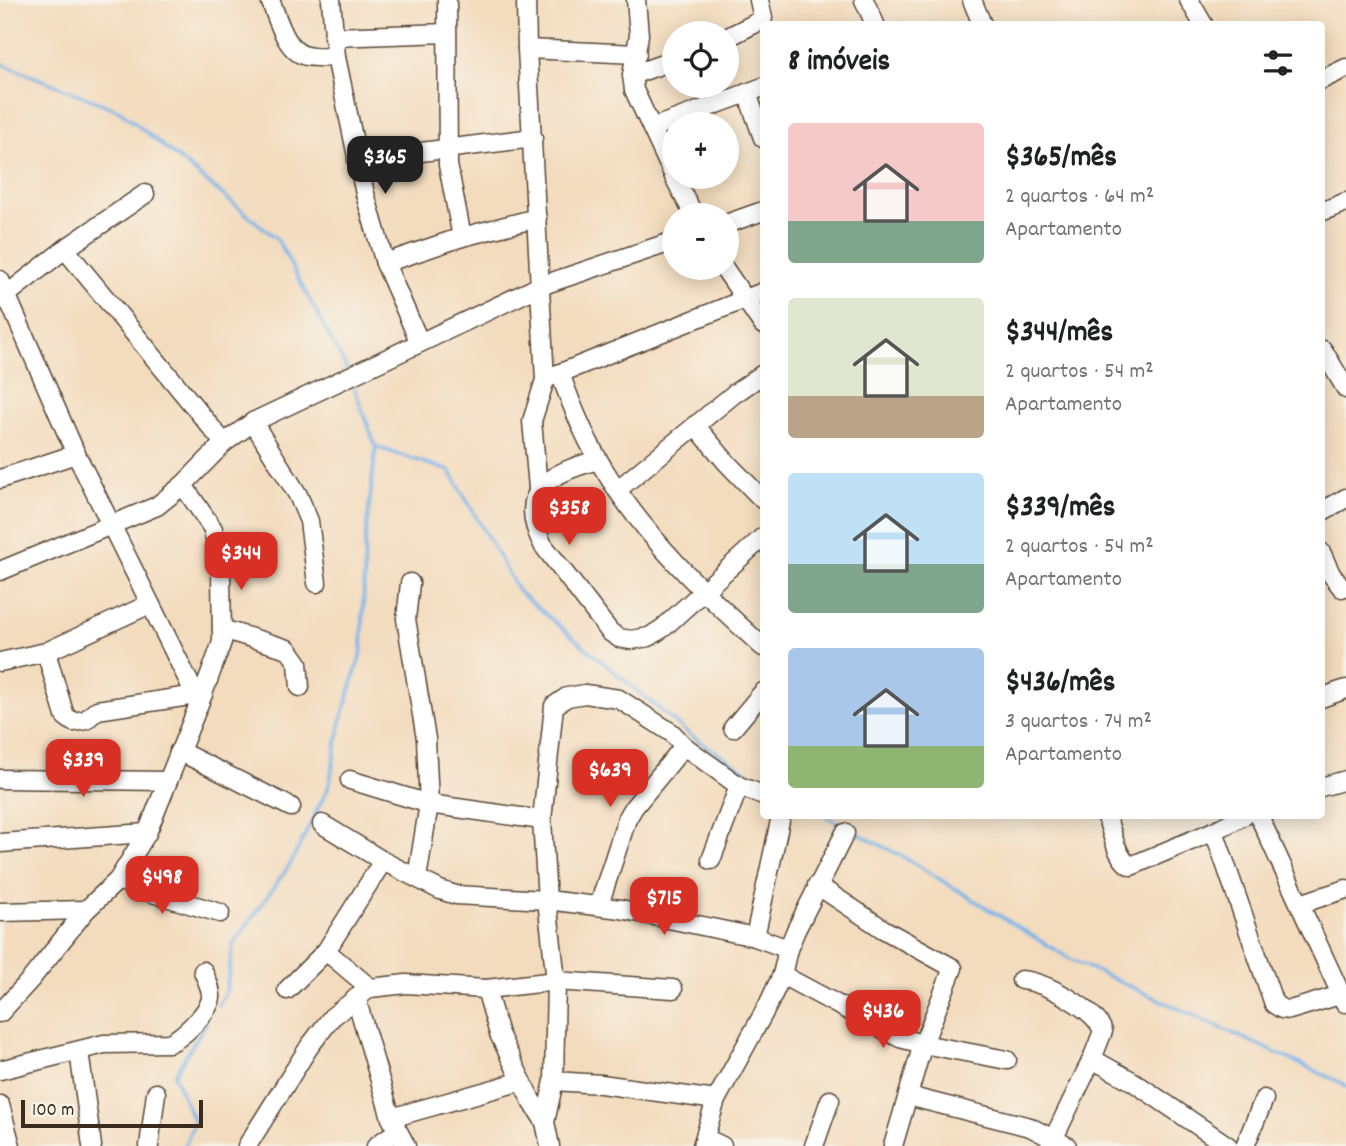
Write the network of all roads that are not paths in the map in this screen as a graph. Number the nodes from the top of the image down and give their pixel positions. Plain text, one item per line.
1 (270, 0) edge
2 (331, 0) edge
3 (447, 0) edge
4 (526, 0) edge
5 (636, 0) edge
6 (759, 0) edge
7 (864, 0) edge
8 (972, 0) edge
9 (1189, 0) edge
10 (874, 21) edge
11 (981, 21) edge
12 (1201, 21) edge
13 (739, 32) edge
14 (447, 33) junction
15 (333, 37) junction
16 (527, 49) junction
17 (637, 54) junction
18 (336, 57) junction
19 (662, 64) edge
20 (1346, 68) edge
21 (632, 75) junction
22 (1325, 78) edge
23 (755, 90) edge
24 (760, 120) edge
25 (652, 128) junction
26 (533, 138) junction
27 (447, 149) junction
28 (662, 150) edge
29 (357, 160) junction
30 (145, 194) dead end
31 (1346, 202) edge
32 (1325, 210) edge
33 (760, 212) edge
34 (537, 218) junction
35 (739, 219) edge
36 (462, 237) junction
37 (662, 246) edge
38 (65, 249) junction
39 (385, 263) junction
40 (732, 280) edge
41 (540, 286) junction
42 (3, 291) edge
43 (760, 293) edge
44 (745, 299) junction
45 (760, 321) edge
46 (419, 341) junction
47 (1325, 353) edge
48 (552, 376) junction
49 (760, 376) edge
50 (1346, 389) edge
51 (253, 422) junction
52 (695, 425) junction
53 (224, 443) junction
54 (76, 454) junction
55 (598, 460) junction
56 (0, 479) edge
57 (183, 485) junction
58 (538, 488) junction
59 (617, 490) junction
60 (760, 497) edge
61 (1346, 498) edge
62 (1325, 510) edge
63 (110, 525) junction
64 (760, 540) edge
65 (1325, 561) edge
66 (0, 571) edge
67 (317, 583) dead end
68 (410, 583) dead end
69 (1342, 588) dead end
70 (701, 591) junction
71 (150, 604) junction
72 (222, 629) junction
73 (760, 644) edge
74 (46, 652) junction
75 (0, 662) edge
76 (300, 687) dead end
77 (1346, 690) edge
78 (200, 695) junction
79 (760, 696) edge
80 (1325, 697) edge
81 (733, 728) dead end
82 (684, 746) junction
83 (179, 751) junction
84 (0, 779) edge
85 (350, 780) dead end
86 (1346, 780) edge
87 (167, 781) junction
88 (738, 786) junction
89 (1325, 786) edge
90 (760, 794) edge
91 (429, 804) junction
92 (291, 807) dead end
93 (780, 819) edge
94 (1107, 819) edge
95 (1237, 819) edge
96 (1260, 819) edge
97 (542, 820) junction
98 (322, 824) dead end
99 (1213, 831) junction
100 (146, 833) junction
101 (845, 833) dead end
102 (0, 843) edge
103 (711, 860) dead end
104 (383, 861) junction
105 (417, 878) junction
106 (118, 880) junction
107 (817, 885) junction
108 (1346, 889) edge
109 (547, 901) junction
110 (1300, 904) junction
111 (599, 905) junction
112 (86, 910) junction
113 (0, 912) edge
114 (220, 913) dead end
115 (755, 937) junction
116 (788, 949) junction
117 (326, 951) junction
118 (204, 971) dead end
119 (782, 975) junction
120 (1021, 980) dead end
121 (556, 981) junction
122 (486, 989) junction
123 (673, 989) dead end
124 (287, 990) dead end
125 (363, 993) junction
126 (1342, 993) edge
127 (0, 1013) edge
128 (923, 1044) junction
129 (79, 1051) junction
130 (1092, 1059) junction
131 (1007, 1060) dead end
132 (0, 1070) edge
133 (522, 1081) junction
134 (554, 1081) junction
135 (156, 1093) dead end
136 (908, 1096) junction
137 (1264, 1099) dead end
138 (716, 1100) junction
139 (830, 1100) dead end
140 (0, 1105) edge
141 (545, 1122) junction
142 (398, 1132) edge
143 (704, 1142) edge
144 (1057, 1144) edge
145 (11, 1146) edge
146 (92, 1146) edge
147 (149, 1146) edge
148 (247, 1146) edge
149 (376, 1146) edge
150 (551, 1146) edge
151 (722, 1146) edge
152 (814, 1146) edge
153 (893, 1146) edge
154 (1228, 1146) edge
155 (1245, 1146) edge

1 - 18 street
2 - 15 street
3 - 14 street
4 - 16 street
5 - 17 street
6 - 13 street
7 - 10 street
8 - 11 street
9 - 12 street
14 - 15 street
14 - 27 street
15 - 18 street
16 - 17 street
16 - 26 street
17 - 21 street
18 - 29 street
19 - 21 street
20 - 22 street
21 - 25 street
23 - 24 street
23 - 25 street
25 - 28 street
26 - 27 street
26 - 34 street
27 - 29 street
27 - 36 street
29 - 39 street
30 - 38 street
31 - 32 street
33 - 35 street
34 - 36 street
34 - 41 street
36 - 39 street
37 - 41 street
38 - 42 street
38 - 53 street
39 - 46 street
40 - 44 street
41 - 46 street
41 - 48 street
42 - 54 street
43 - 44 street
44 - 45 street
44 - 48 street
46 - 51 street
47 - 50 street
48 - 55 street
48 - 58 street
49 - 52 street
51 - 53 street
51 - 67 street
52 - 59 street
52 - 60 street
53 - 57 street
54 - 56 street
54 - 63 street
55 - 58 street
55 - 59 street
57 - 63 street
57 - 72 street
58 - 70 street
59 - 70 street
61 - 62 street
63 - 66 street
63 - 71 street
64 - 70 street
65 - 69 street
68 - 91 street
70 - 73 street
71 - 74 street
71 - 78 street
72 - 76 street
72 - 78 street
74 - 75 street
74 - 78 street
77 - 80 street
78 - 83 street
79 - 81 street
82 - 88 street
82 - 97 street
82 - 111 street
83 - 87 street
83 - 92 street
84 - 87 street
85 - 91 street
86 - 89 street
87 - 100 street
88 - 90 street
88 - 103 street
91 - 97 street
91 - 105 street
93 - 115 street
94 - 99 street
95 - 99 street
96 - 110 street
97 - 109 street
98 - 104 street
99 - 126 street
100 - 102 street
100 - 106 street
101 - 107 street
104 - 105 street
104 - 117 street
105 - 109 street
106 - 112 street
106 - 114 street
107 - 116 street
107 - 128 street
108 - 110 street
109 - 111 street
109 - 121 street
110 - 126 street
111 - 115 street
112 - 113 street
112 - 127 street
115 - 116 street
116 - 119 street
117 - 124 street
117 - 125 street
118 - 129 street
119 - 128 street
119 - 138 street
120 - 130 street
121 - 122 street
121 - 123 street
121 - 134 street
122 - 125 street
122 - 133 street
125 - 142 street
125 - 148 street
128 - 131 street
128 - 136 street
129 - 132 street
129 - 146 street
130 - 144 street
130 - 154 street
133 - 141 street
133 - 142 street
134 - 138 street
134 - 141 street
135 - 147 street
136 - 144 street
136 - 153 street
137 - 155 street
138 - 143 street
139 - 152 street
140 - 145 street
141 - 150 street
142 - 149 street
143 - 151 street

